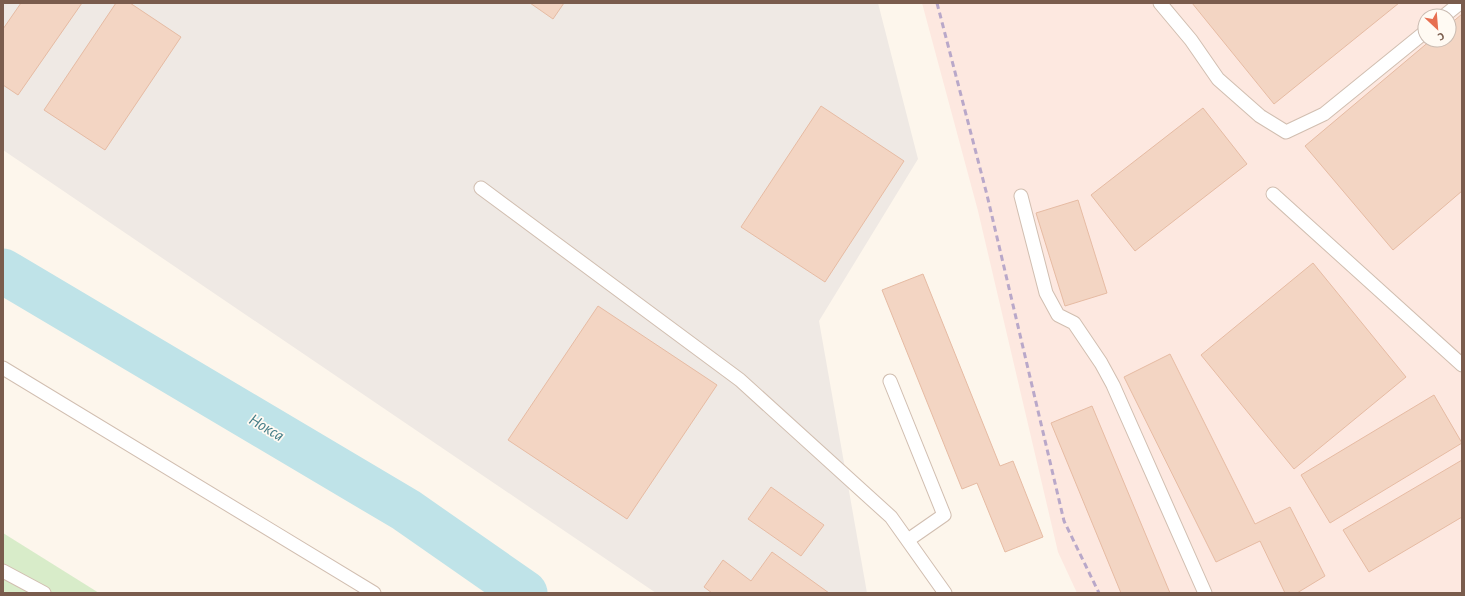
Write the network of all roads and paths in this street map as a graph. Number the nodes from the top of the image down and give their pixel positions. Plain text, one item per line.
1 (1160, 3) edge
2 (1417, 38) edge
3 (481, 188) dead end
4 (1273, 194) dead end
5 (1021, 196) dead end
6 (1462, 365) edge
7 (3, 368) edge
8 (890, 381) dead end
9 (908, 540) junction
10 (3, 571) edge
11 (44, 593) edge
12 (374, 593) edge
13 (945, 593) edge
14 (1205, 593) edge

1 - 2 lane
3 - 9 lane
4 - 6 lane
5 - 14 lane
7 - 12 lane
8 - 9 lane
9 - 13 lane
10 - 11 lane

